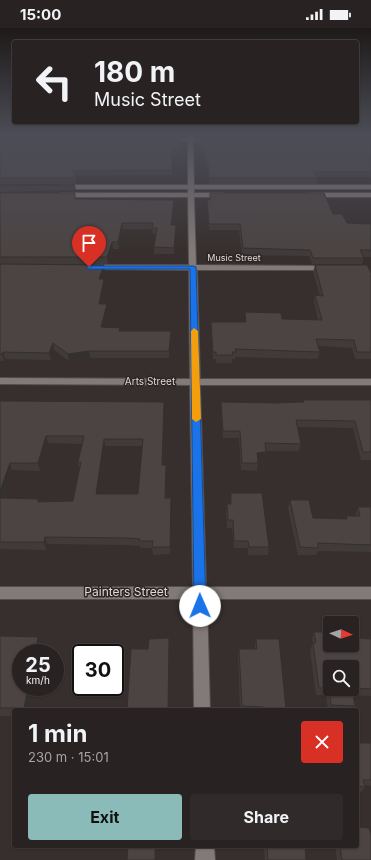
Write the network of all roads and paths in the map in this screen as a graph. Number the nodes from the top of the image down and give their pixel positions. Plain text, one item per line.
1 (191, 174) edge
2 (56, 187) edge
3 (371, 187) edge
4 (191, 191) junction
5 (230, 195) edge
6 (301, 195) edge
7 (371, 195) edge
8 (56, 196) edge
9 (85, 267) edge
10 (193, 267) junction
11 (340, 268) edge
12 (0, 381) edge
13 (195, 381) junction
14 (371, 382) edge
15 (200, 592) junction
16 (0, 593) edge
17 (371, 593) edge
18 (202, 708) edge
19 (205, 848) edge
20 (205, 860) edge

1 - 4 street
2 - 4 street
3 - 4 street
4 - 5 street
4 - 8 street
4 - 10 street
6 - 7 street
9 - 10 street, Music Street
10 - 11 street, Music Street
10 - 13 street
12 - 13 street, Arts Street
13 - 14 street, Arts Street
13 - 15 street
15 - 16 street, Painters Street
15 - 17 street, Painters Street
15 - 18 street
19 - 20 street

